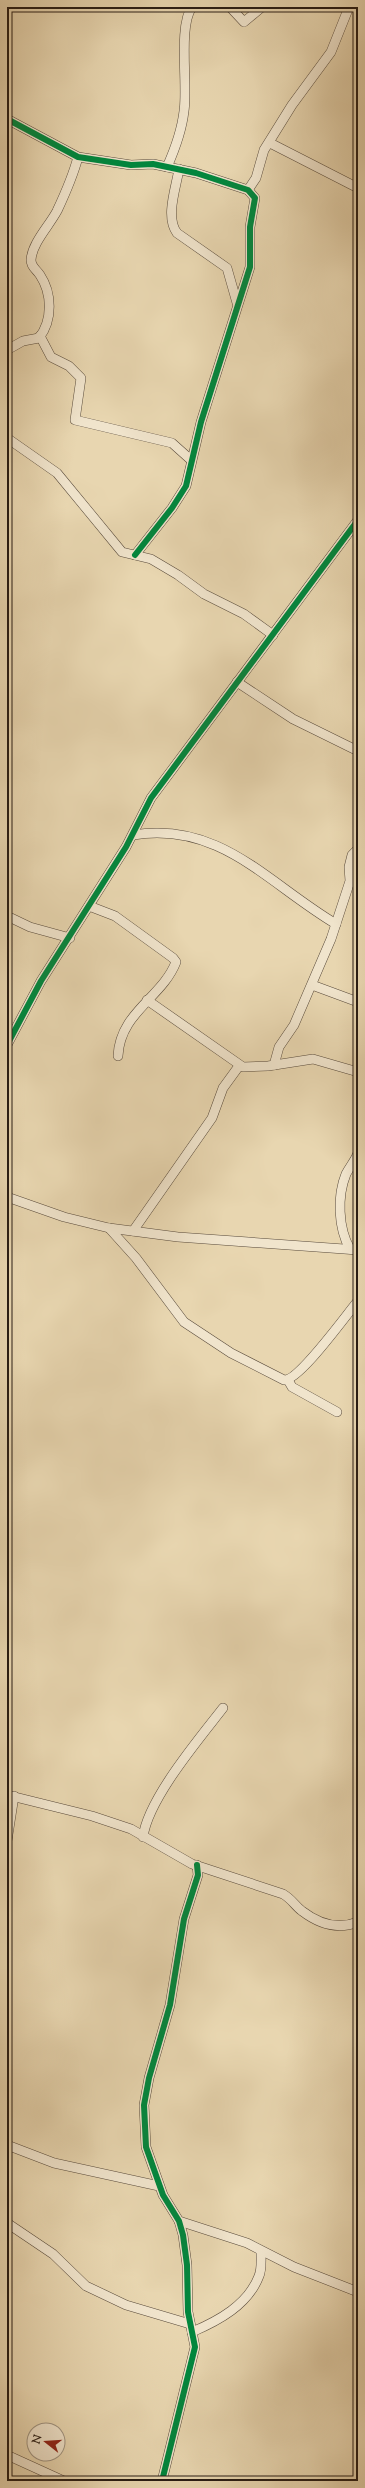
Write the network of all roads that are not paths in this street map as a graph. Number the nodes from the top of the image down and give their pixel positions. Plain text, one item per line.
1 (192, 7) edge
2 (230, 7) edge
3 (262, 7) edge
4 (349, 7) edge
5 (7, 119) edge
6 (270, 143) junction
7 (78, 157) junction
8 (167, 167) junction
9 (178, 169) junction
10 (358, 188) edge
11 (248, 190) junction
12 (237, 303) junction
13 (40, 336) junction
14 (7, 350) edge
15 (7, 438) edge
16 (191, 460) junction
17 (358, 520) edge
18 (136, 555) junction
19 (273, 635) junction
20 (237, 682) junction
21 (358, 751) edge
22 (132, 834) junction
23 (358, 849) edge
24 (89, 906) junction
25 (7, 916) edge
26 (336, 924) junction
27 (70, 938) junction
28 (312, 984) junction
29 (147, 1000) junction
30 (358, 1002) edge
31 (7, 1045) edge
32 (118, 1056) dead end
33 (274, 1065) junction
34 (239, 1066) junction
35 (358, 1072) edge
36 (358, 1153) edge
37 (7, 1197) edge
38 (109, 1228) junction
39 (132, 1231) junction
40 (354, 1249) edge
41 (358, 1301) edge
42 (288, 1380) junction
43 (337, 1412) dead end
44 (223, 1708) dead end
45 (11, 1795) edge
46 (143, 1837) junction
47 (7, 1841) edge
48 (197, 1865) junction
49 (358, 1922) edge
50 (7, 2145) edge
51 (159, 2186) junction
52 (179, 2221) junction
53 (7, 2223) edge
54 (261, 2252) junction
55 (358, 2292) edge
56 (191, 2328) junction
57 (7, 2455) edge
58 (64, 2481) edge
59 (162, 2481) edge

1 - 8 street
2 - 3 street
4 - 6 street
5 - 7 street
6 - 10 street
6 - 11 street
7 - 8 street
7 - 13 street
8 - 9 street
9 - 11 street
9 - 12 street
11 - 12 street
12 - 16 street
13 - 14 street
13 - 16 street
15 - 18 street
16 - 18 street
17 - 19 street
18 - 19 street
19 - 20 street
20 - 21 street
20 - 22 street
22 - 24 street
22 - 26 street
23 - 26 street
24 - 27 street
24 - 29 street
25 - 27 street
26 - 28 street
27 - 31 street
28 - 30 street
28 - 33 street
29 - 32 street
29 - 34 street
33 - 34 street
33 - 35 street
34 - 39 street
36 - 40 street
37 - 38 street
38 - 39 street
38 - 42 street
39 - 40 street
41 - 42 street
42 - 43 street
44 - 46 street
45 - 46 street
45 - 47 street
46 - 48 street
48 - 49 street
48 - 51 street
50 - 51 street
51 - 52 street
52 - 54 street
52 - 56 street
53 - 56 street
54 - 55 street
54 - 56 street
56 - 59 street
57 - 58 street

